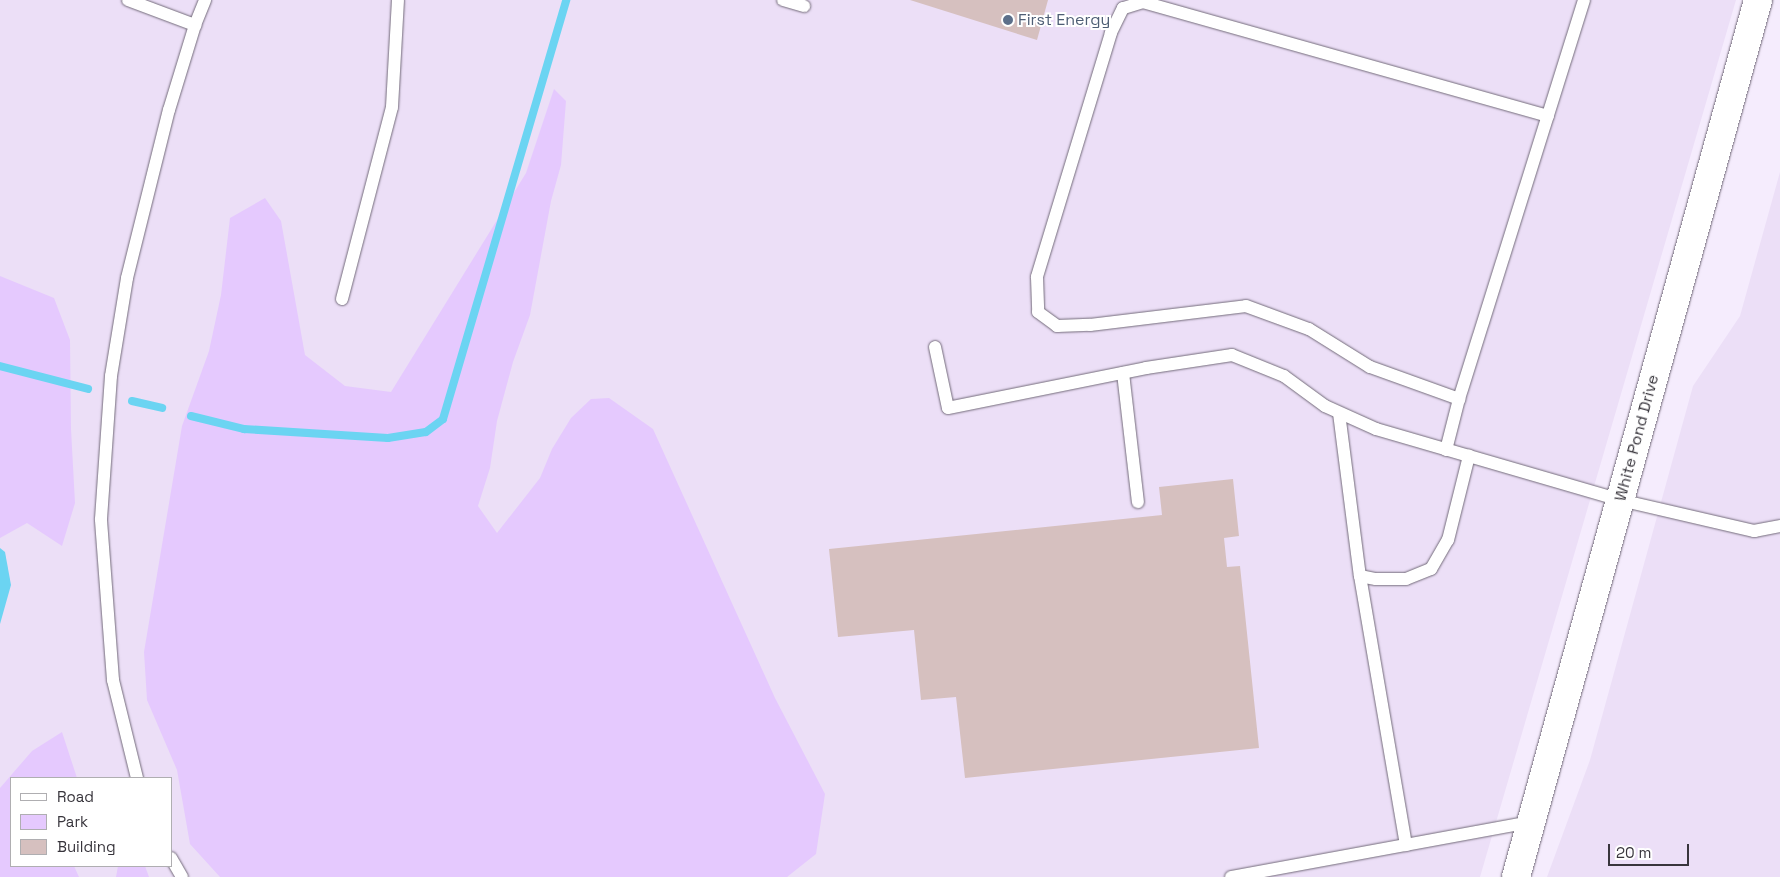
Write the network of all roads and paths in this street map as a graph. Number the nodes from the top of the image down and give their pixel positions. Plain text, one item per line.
1 (128, 0) edge
2 (205, 0) edge
3 (398, 0) edge
4 (784, 0) edge
5 (1584, 0) edge
6 (1758, 0) edge
7 (804, 6) dead end
8 (195, 25) junction
9 (1548, 116) junction
10 (342, 299) dead end
11 (935, 347) dead end
12 (1122, 373) junction
13 (1459, 398) junction
14 (1339, 413) junction
15 (1446, 450) junction
16 (1469, 456) junction
17 (1620, 500) junction
18 (1138, 502) dead end
19 (1780, 526) edge
20 (1360, 576) junction
21 (137, 777) edge
22 (1532, 822) junction
23 (1406, 845) junction
24 (172, 860) edge
25 (182, 877) edge
26 (1231, 877) edge
27 (1516, 877) edge

1 - 8 lane
2 - 8 lane
3 - 10 lane
4 - 7 lane
5 - 9 lane
6 - 17 street, White Pond Drive
8 - 21 lane
9 - 13 lane
9 - 13 lane
11 - 12 lane
12 - 14 lane
12 - 18 lane
13 - 15 lane
14 - 15 lane
14 - 20 lane
15 - 16 lane
16 - 17 lane
16 - 20 lane
17 - 19 lane
17 - 22 street, White Pond Drive
20 - 23 lane
22 - 23 lane
22 - 27 street, White Pond Drive
23 - 26 lane
24 - 25 lane

